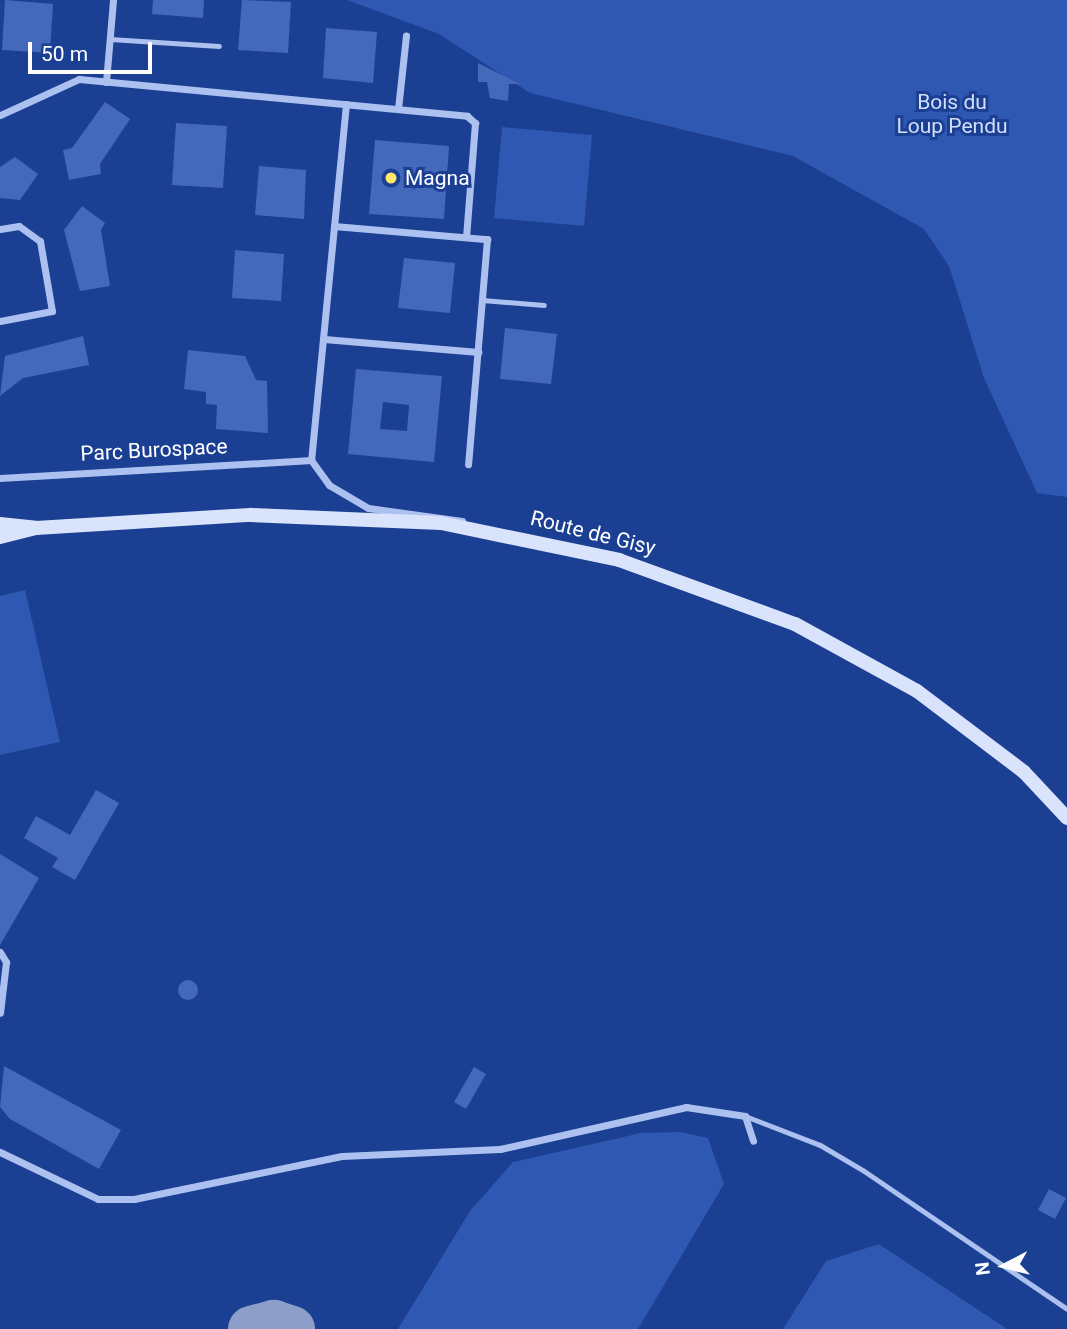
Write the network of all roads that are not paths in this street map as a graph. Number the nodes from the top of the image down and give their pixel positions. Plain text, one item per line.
1 (113, 0) edge
2 (406, 35) dead end
3 (110, 39) junction
4 (219, 46) dead end
5 (106, 82) junction
6 (346, 104) junction
7 (398, 109) junction
8 (0, 115) edge
9 (334, 226) junction
10 (0, 229) edge
11 (466, 237) junction
12 (482, 300) junction
13 (544, 305) dead end
14 (0, 320) edge
15 (324, 339) junction
16 (478, 352) junction
17 (311, 460) junction
18 (468, 464) dead end
19 (0, 478) edge
20 (0, 524) edge
21 (36, 528) junction
22 (500, 532) junction
23 (0, 537) edge
24 (1067, 818) edge
25 (0, 952) edge
26 (0, 1013) edge
27 (745, 1116) junction
28 (753, 1141) dead end
29 (0, 1152) edge
30 (1067, 1309) edge

1 - 3 street
2 - 7 street
3 - 4 lane
3 - 5 street
5 - 6 street
5 - 8 street
6 - 7 street
6 - 9 street
7 - 11 street
9 - 11 street
9 - 15 street
10 - 14 street
11 - 12 street
12 - 13 lane
12 - 16 street
15 - 16 street
15 - 17 street
16 - 18 street
17 - 19 street, Parc Burospace
17 - 22 street
20 - 21 street, Route de Gisy
21 - 22 street, Route de Gisy
21 - 23 street, Route de Gisy
22 - 24 street, Route de Gisy
25 - 26 street
27 - 28 street
27 - 29 street
27 - 30 lane

